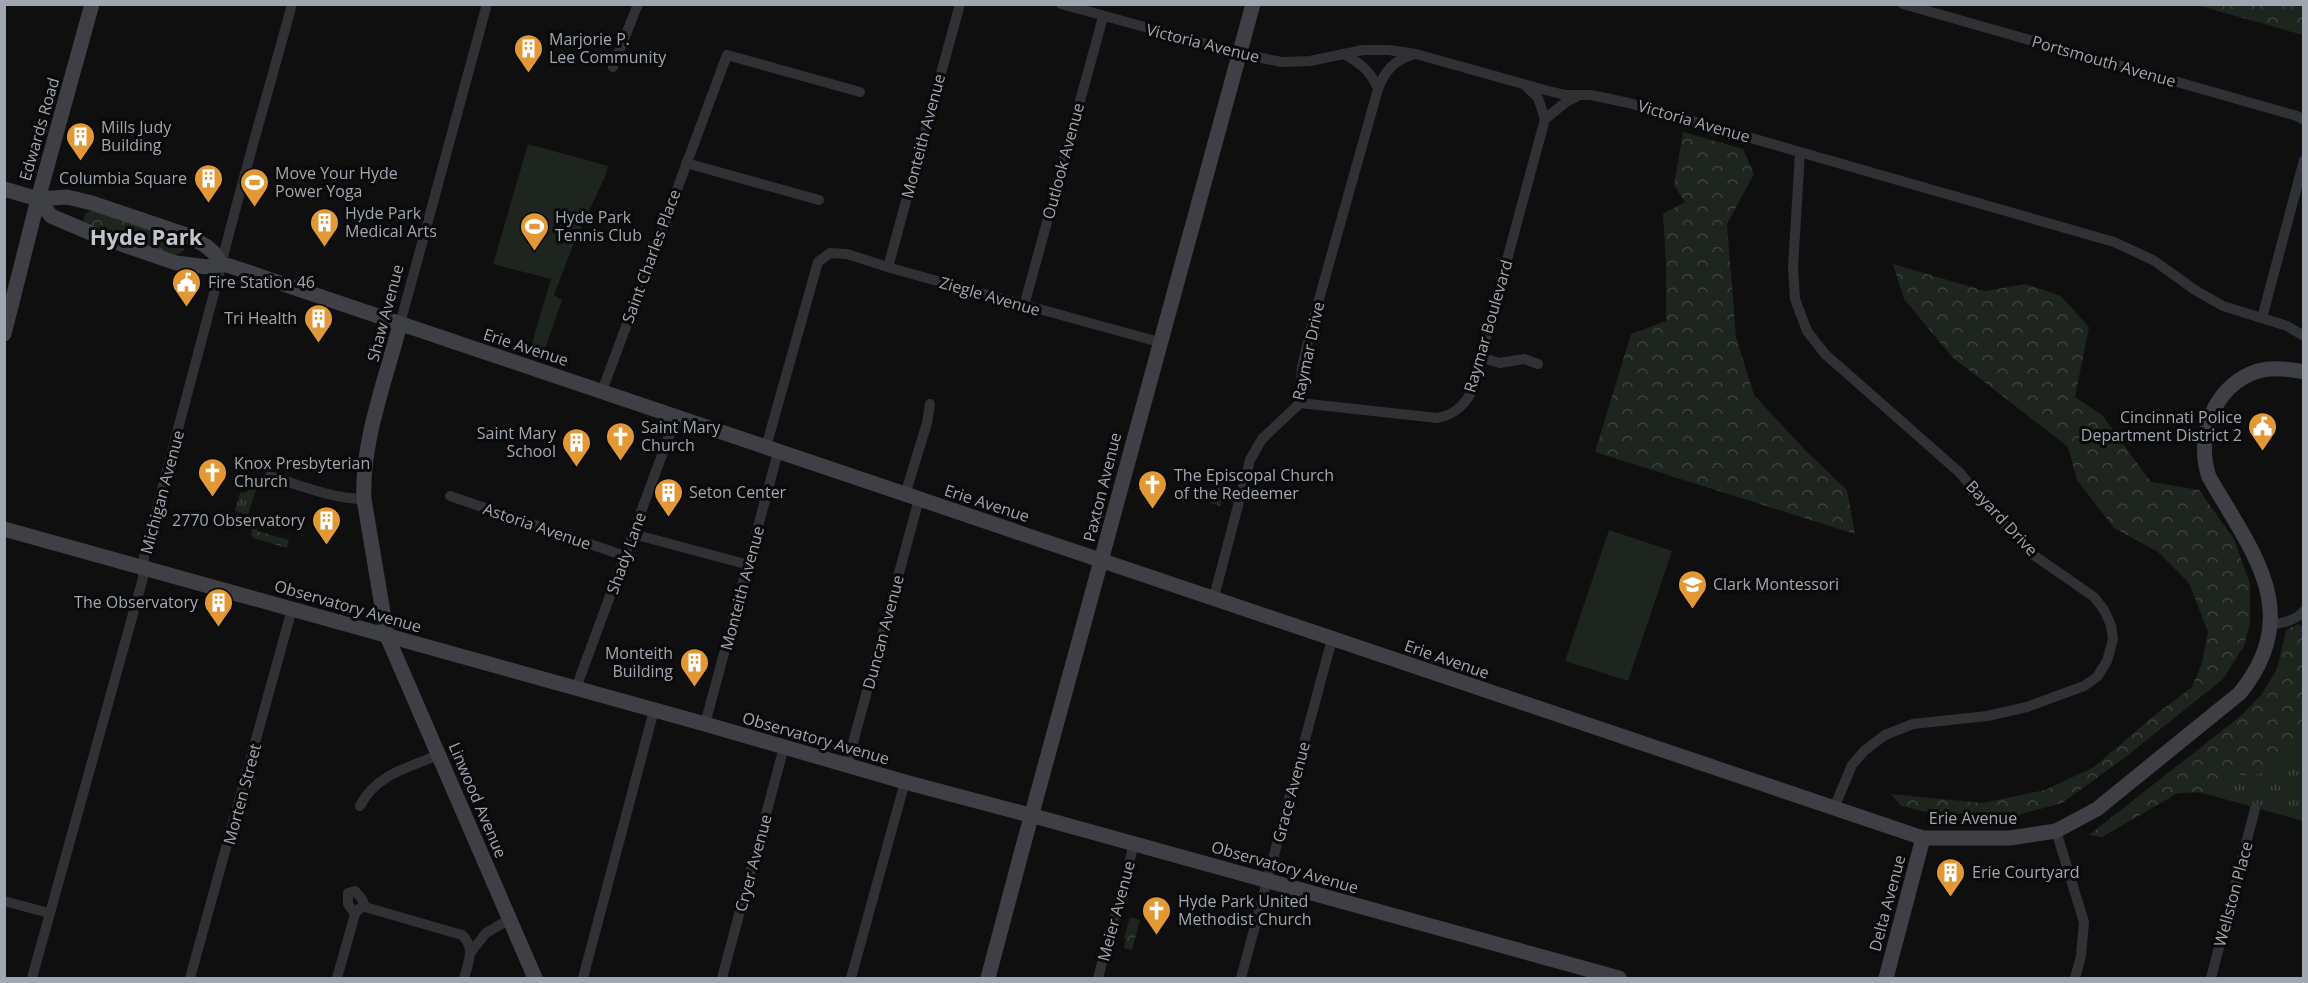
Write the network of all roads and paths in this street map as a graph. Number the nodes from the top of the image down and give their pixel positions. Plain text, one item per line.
1 (92, 4) edge
2 (292, 4) edge
3 (487, 4) edge
4 (638, 4) edge
5 (960, 4) edge
6 (1061, 4) edge
7 (1253, 4) edge
8 (1903, 4) edge
9 (1103, 17) junction
10 (1239, 53) junction
11 (1344, 54) junction
12 (1416, 54) junction
13 (613, 67) dead end
14 (1525, 85) junction
15 (1378, 90) junction
16 (860, 92) dead end
17 (1578, 96) junction
18 (1545, 119) junction
19 (2304, 120) edge
20 (1800, 152) junction
21 (2304, 160) edge
22 (686, 163) junction
23 (4, 189) edge
24 (38, 199) junction
25 (819, 200) dead end
26 (92, 203) junction
27 (85, 231) junction
28 (184, 234) junction
29 (822, 257) joint
30 (176, 263) junction
31 (221, 264) junction
32 (888, 267) junction
33 (1024, 306) junction
34 (2262, 318) junction
35 (400, 324) junction
36 (4, 334) edge
37 (2304, 336) edge
38 (1159, 342) junction
39 (1479, 357) junction
40 (1538, 364) dead end
41 (2304, 372) edge
42 (602, 391) junction
43 (1300, 403) junction
44 (930, 404) dead end
45 (676, 417) junction
46 (772, 449) junction
47 (270, 476) dead end
48 (450, 496) dead end
49 (912, 497) junction
50 (364, 499) junction
51 (4, 529) edge
52 (633, 534) junction
53 (625, 556) junction
54 (1102, 560) junction
55 (749, 565) junction
56 (144, 567) junction
57 (1214, 597) junction
58 (292, 609) junction
59 (2304, 611) edge
60 (2271, 624) junction
61 (387, 636) junction
62 (1332, 639) junction
63 (576, 688) junction
64 (654, 710) junction
65 (705, 724) junction
66 (784, 747) junction
67 (439, 754) junction
68 (847, 765) junction
69 (905, 782) junction
70 (360, 806) dead end
71 (1834, 808) junction
72 (2255, 809) dead end
73 (1031, 815) junction
74 (2056, 831) junction
75 (1923, 837) junction
76 (1134, 844) junction
77 (1267, 880) junction
78 (4, 901) edge
79 (365, 907) junction
80 (49, 913) junction
81 (355, 914) junction
82 (508, 920) junction
83 (486, 933) junction
84 (462, 935) junction
85 (471, 952) junction
86 (32, 978) edge
87 (190, 978) edge
88 (337, 978) edge
89 (464, 978) edge
90 (535, 978) edge
91 (583, 978) edge
92 (722, 978) edge
93 (851, 978) edge
94 (988, 978) edge
95 (1098, 978) edge
96 (1241, 978) edge
97 (1619, 978) edge
98 (1886, 978) edge
99 (2075, 978) edge
100 (2211, 978) edge

1 - 24 street, Edwards Road
2 - 31 street, Michigan Avenue
3 - 35 street, Shaw Avenue
4 - 13 street
5 - 32 street, Monteith Avenue
6 - 9 street, Victoria Avenue
7 - 10 street, Paxton Avenue
8 - 19 street, Portsmouth Avenue
9 - 10 street, Victoria Avenue
9 - 33 street, Outlook Avenue
10 - 11 street, Victoria Avenue
10 - 38 street, Paxton Avenue
11 - 12 street, Victoria Avenue
11 - 15 street
12 - 14 street, Victoria Avenue
12 - 15 street, Raymar Drive
14 - 17 street, Victoria Avenue
14 - 18 street
15 - 43 street, Raymar Drive
16 - 22 street, Saint Charles Place
17 - 18 street
17 - 20 street, Victoria Avenue
18 - 39 street, Raymar Boulevard
20 - 34 street, Victoria Avenue
20 - 71 street, Bayard Drive
21 - 34 street
22 - 25 street
22 - 42 street, Saint Charles Place
23 - 24 street, Erie Avenue
24 - 26 street, Erie Avenue
24 - 27 street, Erie Avenue
24 - 36 street, Edwards Road
26 - 27 street
26 - 28 street, Erie Avenue
27 - 30 street, Erie Avenue
28 - 30 street
28 - 31 street, Erie Avenue
29 - 32 street, Ziegle Avenue
29 - 46 street, Monteith Avenue
30 - 31 street, Erie Avenue
31 - 35 street, Erie Avenue
31 - 56 street, Michigan Avenue
32 - 33 street, Ziegle Avenue
33 - 38 street, Ziegle Avenue
34 - 37 street, Victoria Avenue
35 - 42 street, Erie Avenue
35 - 50 street, Shaw Avenue
38 - 54 street, Paxton Avenue
39 - 40 street
39 - 43 street, Raymar Boulevard
41 - 60 street, Erie Avenue
42 - 45 street, Erie Avenue
43 - 57 street, Raymar Drive
44 - 49 street, Duncan Avenue
45 - 46 street, Erie Avenue
45 - 52 street, Shady Lane
46 - 49 street, Erie Avenue
46 - 55 street, Monteith Avenue
47 - 50 street
48 - 53 street, Astoria Avenue
49 - 54 street, Erie Avenue
49 - 68 street, Duncan Avenue
50 - 61 street, Shaw Avenue
51 - 56 street, Observatory Avenue
52 - 53 street, Shady Lane
52 - 55 street
53 - 63 street, Shady Lane
54 - 57 street, Erie Avenue
54 - 73 street, Paxton Avenue
55 - 65 street, Monteith Avenue
56 - 58 street, Observatory Avenue
56 - 80 street, Michigan Avenue
57 - 62 street, Erie Avenue
58 - 61 street, Observatory Avenue
58 - 87 street, Morten Street
59 - 60 street
60 - 74 street, Erie Avenue
61 - 63 street, Observatory Avenue
61 - 67 street, Linwood Avenue
62 - 71 street, Erie Avenue
62 - 77 street, Grace Avenue
63 - 64 street, Observatory Avenue
64 - 65 street, Observatory Avenue
64 - 91 street
65 - 66 street, Observatory Avenue
66 - 68 street, Observatory Avenue
66 - 92 street, Cryer Avenue
67 - 70 street
67 - 82 street, Linwood Avenue
68 - 69 street, Observatory Avenue
69 - 73 street, Observatory Avenue
69 - 93 street
71 - 75 street, Erie Avenue
72 - 100 street, Wellston Place
73 - 76 street, Observatory Avenue
73 - 94 street, Paxton Avenue
74 - 75 street, Erie Avenue
74 - 99 street
75 - 98 street, Delta Avenue
76 - 77 street, Observatory Avenue
76 - 95 street, Meier Avenue
77 - 96 street, Grace Avenue
77 - 97 street, Observatory Avenue
78 - 80 street
79 - 81 street
79 - 81 street
79 - 84 street
80 - 86 street, Michigan Avenue
81 - 88 street
82 - 83 street
82 - 90 street, Linwood Avenue
83 - 84 street
83 - 85 street
84 - 85 street
85 - 89 street

